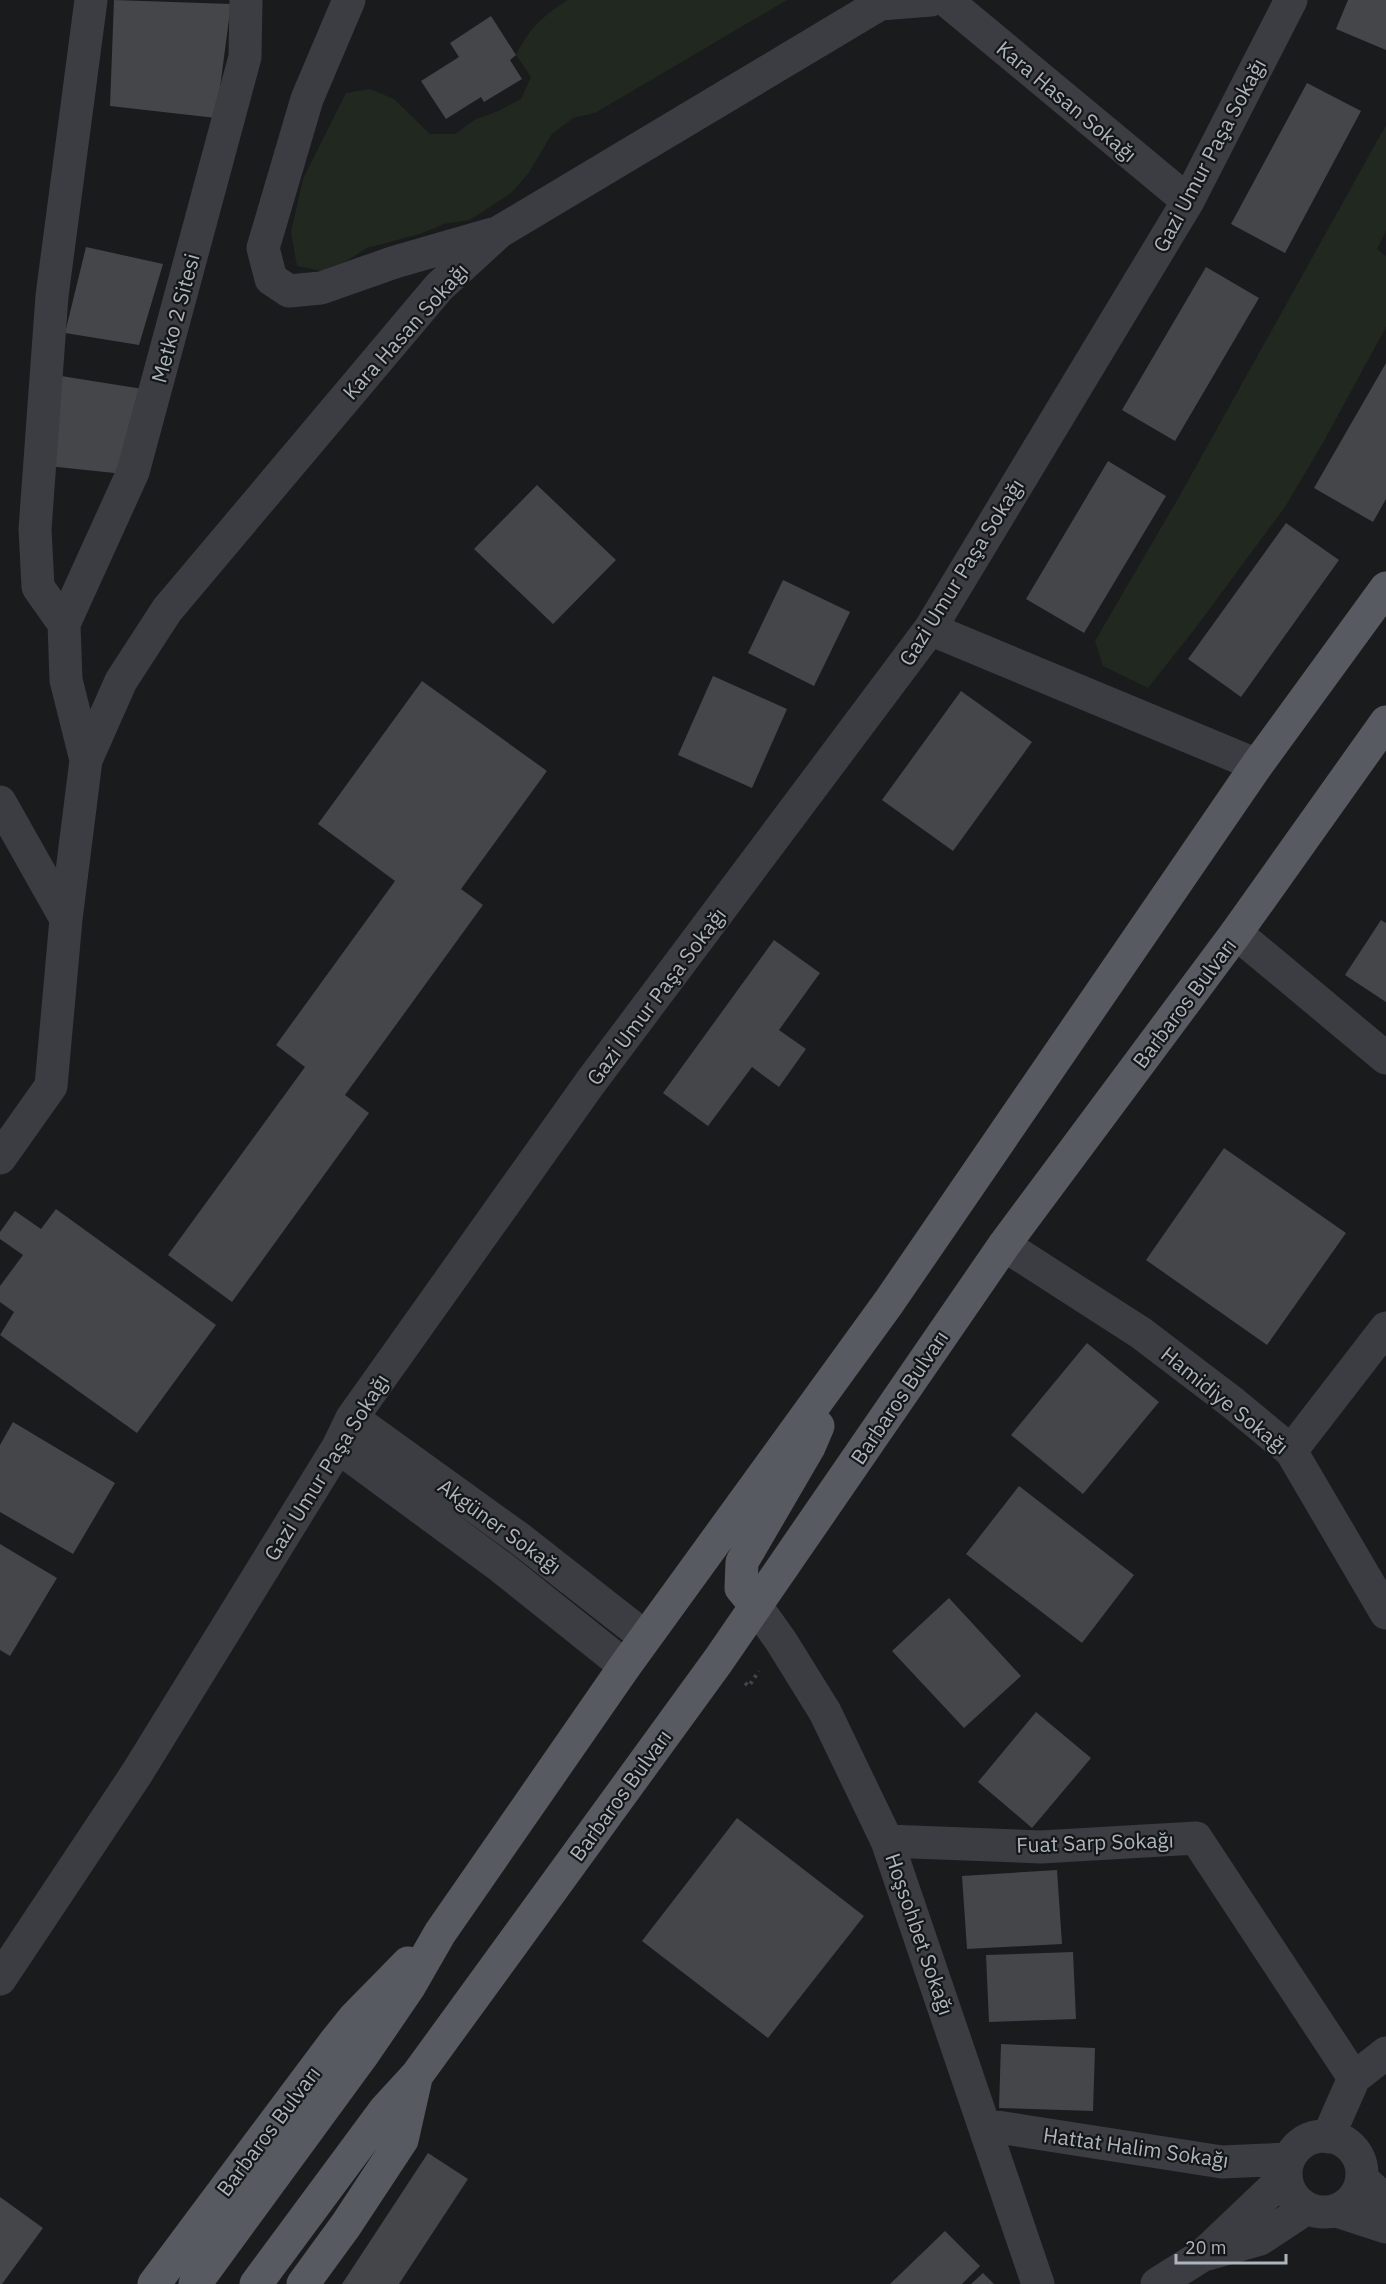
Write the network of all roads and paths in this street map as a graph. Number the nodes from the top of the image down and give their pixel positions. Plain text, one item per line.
1 (91, 0) edge
2 (246, 0) edge
3 (349, 0) edge
4 (946, 0) edge
5 (1291, 0) edge
6 (917, 1) edge
7 (1188, 201) junction
8 (499, 232) junction
9 (1386, 588) edge
10 (64, 624) junction
11 (930, 628) junction
12 (1386, 722) edge
13 (86, 760) junction
14 (1257, 765) junction
15 (0, 802) edge
16 (66, 919) junction
17 (1236, 933) junction
18 (1386, 1058) edge
19 (0, 1158) edge
20 (1004, 1245) junction
21 (1386, 1328) edge
22 (841, 1368) junction
23 (352, 1418) junction
24 (338, 1447) junction
25 (1291, 1451) junction
26 (520, 1539) junction
27 (501, 1568) junction
28 (756, 1606) junction
29 (1386, 1613) edge
30 (645, 1637) junction
31 (625, 1666) junction
32 (887, 1841) junction
33 (440, 1933) junction
34 (0, 1979) edge
35 (1386, 2053) edge
36 (417, 2075) junction
37 (1354, 2078) junction
38 (985, 2125) junction
39 (1328, 2137) junction
40 (1287, 2168) junction
41 (1362, 2179) junction
42 (1386, 2200) edge
43 (1322, 2209) junction
44 (1386, 2227) edge
45 (1203, 2255) junction
46 (154, 2284) edge
47 (195, 2284) edge
48 (256, 2284) edge
49 (303, 2284) edge
50 (1038, 2284) edge
51 (1157, 2284) edge

1 - 10 street
2 - 10 street, Metko 2 Sitesi
3 - 8 street
4 - 7 street, Kara Hasan Sokağı
5 - 7 street, Gazi Umur Paşa Sokağı
6 - 8 street, Kara Hasan Sokağı
7 - 11 street, Gazi Umur Paşa Sokağı
8 - 13 street, Kara Hasan Sokağı
9 - 14 main road, Barbaros Bulvarı
10 - 13 street, Metko 2 Sitesi
11 - 14 street
11 - 23 street, Gazi Umur Paşa Sokağı
12 - 17 main road, Barbaros Bulvarı
13 - 16 street
14 - 22 main road, Barbaros Bulvarı
15 - 16 street
16 - 19 street
17 - 18 street
17 - 20 main road, Barbaros Bulvarı
20 - 25 street, Hamidiye Sokağı
20 - 28 main road, Barbaros Bulvarı
21 - 25 street
22 - 28 main road
22 - 30 main road, Barbaros Bulvarı
23 - 24 street, Gazi Umur Paşa Sokağı
23 - 26 street, Akgüner Sokağı
24 - 27 street, Akgüner Sokağı
24 - 34 street, Gazi Umur Paşa Sokağı
25 - 29 street, Hamidiye Sokağı
26 - 27 street
26 - 30 street, Akgüner Sokağı
27 - 31 street, Akgüner Sokağı
28 - 32 street, Hoşsohbet Sokağı
28 - 36 main road, Barbaros Bulvarı
30 - 31 main road, Barbaros Bulvarı
31 - 33 main road, Barbaros Bulvarı
32 - 37 street, Fuat Sarp Sokağı
32 - 38 street, Hoşsohbet Sokağı
33 - 46 main road, Barbaros Bulvarı
33 - 47 main road, Barbaros Bulvarı
35 - 37 street
36 - 48 main road, Barbaros Bulvarı
36 - 49 main road, Barbaros Bulvarı
37 - 39 street
38 - 40 street, Hattat Halim Sokağı
38 - 50 street, Hoşsohbet Sokağı
39 - 40 street
39 - 41 street
40 - 43 street
40 - 45 street
41 - 42 street
41 - 43 street
43 - 44 street
43 - 45 street
45 - 51 street

